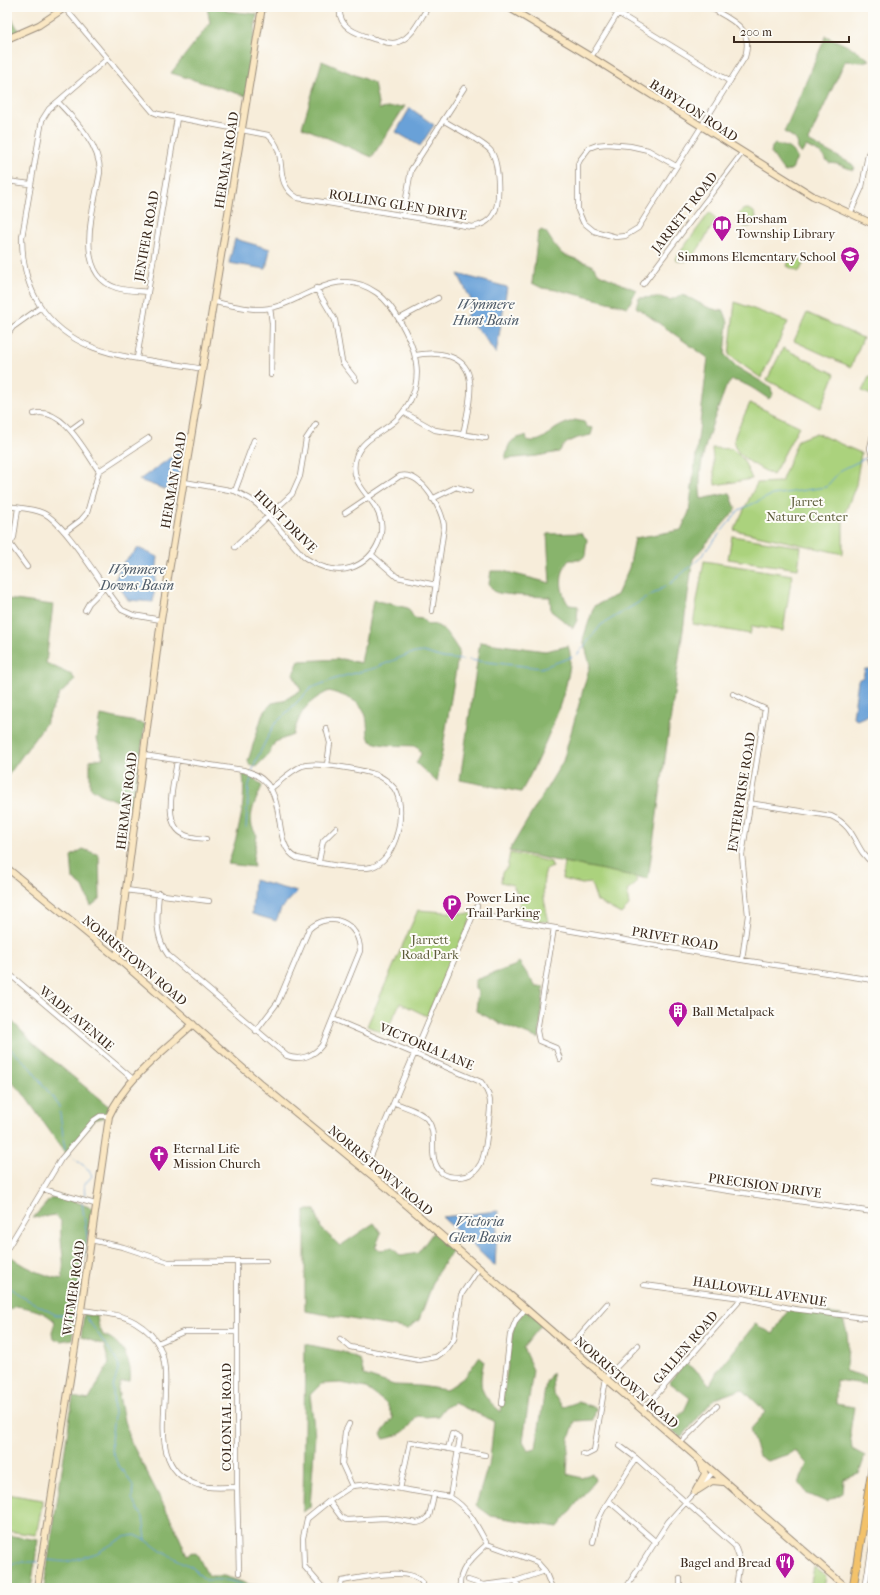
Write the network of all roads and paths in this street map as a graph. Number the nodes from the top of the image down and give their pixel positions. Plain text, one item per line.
1 (65, 7) edge
2 (262, 7) edge
3 (340, 7) edge
4 (428, 7) edge
5 (508, 7) edge
6 (608, 7) edge
7 (712, 8) edge
8 (618, 13) junction
9 (7, 39) edge
10 (591, 57) junction
11 (107, 59) junction
12 (729, 81) junction
13 (464, 88) dead end
14 (58, 102) junction
15 (177, 118) junction
16 (443, 120) junction
17 (701, 127) junction
18 (241, 129) junction
19 (873, 147) edge
20 (742, 153) junction
21 (676, 166) junction
22 (7, 181) edge
23 (30, 184) junction
24 (850, 214) junction
25 (403, 216) junction
26 (873, 224) edge
27 (643, 284) dead end
28 (316, 288) junction
29 (148, 292) junction
30 (438, 298) dead end
31 (215, 302) junction
32 (41, 307) junction
33 (270, 308) junction
34 (399, 319) junction
35 (7, 335) edge
36 (416, 355) junction
37 (137, 358) junction
38 (202, 369) junction
39 (272, 375) dead end
40 (356, 380) dead end
41 (403, 412) junction
42 (34, 414) dead end
43 (81, 422) dead end
44 (316, 424) dead end
45 (70, 430) junction
46 (463, 435) junction
47 (873, 436) edge
48 (149, 438) dead end
49 (486, 438) dead end
50 (254, 440) dead end
51 (873, 461) edge
52 (99, 471) junction
53 (184, 482) junction
54 (235, 491) junction
55 (470, 491) dead end
56 (368, 498) junction
57 (432, 499) junction
58 (7, 506) edge
59 (18, 508) junction
60 (345, 513) dead end
61 (269, 516) junction
62 (65, 532) junction
63 (11, 545) junction
64 (235, 547) dead end
65 (7, 549) edge
66 (372, 555) junction
67 (27, 568) dead end
68 (436, 585) junction
69 (106, 587) junction
70 (85, 610) dead end
71 (432, 611) dead end
72 (161, 620) junction
73 (733, 694) dead end
74 (326, 728) dead end
75 (143, 755) junction
76 (177, 760) junction
77 (327, 765) junction
78 (270, 789) junction
79 (749, 803) junction
80 (336, 828) dead end
81 (206, 839) dead end
82 (319, 861) junction
83 (873, 863) edge
84 (7, 868) edge
85 (126, 890) junction
86 (159, 893) junction
87 (210, 901) dead end
88 (477, 906) dead end
89 (473, 914) junction
90 (554, 928) junction
91 (117, 958) junction
92 (742, 960) junction
93 (7, 972) edge
94 (873, 980) edge
95 (333, 1019) junction
96 (193, 1024) junction
97 (256, 1031) junction
98 (416, 1054) junction
99 (560, 1059) dead end
100 (134, 1079) junction
101 (395, 1103) junction
102 (109, 1116) junction
103 (365, 1170) junction
104 (654, 1180) dead end
105 (43, 1188) junction
106 (95, 1204) junction
107 (873, 1212) edge
108 (91, 1240) junction
109 (7, 1249) edge
110 (266, 1261) dead end
111 (237, 1262) junction
112 (479, 1268) junction
113 (644, 1285) dead end
114 (742, 1298) junction
115 (607, 1304) dead end
116 (526, 1308) junction
117 (81, 1310) junction
118 (873, 1318) edge
119 (237, 1332) junction
120 (340, 1339) dead end
121 (158, 1343) junction
122 (638, 1345) dead end
123 (570, 1346) junction
124 (606, 1378) junction
125 (502, 1404) dead end
126 (717, 1406) dead end
127 (643, 1410) junction
128 (349, 1424) dead end
129 (680, 1443) junction
130 (620, 1446) dead end
131 (448, 1449) junction
132 (458, 1450) junction
133 (582, 1454) dead end
134 (485, 1455) dead end
135 (636, 1458) junction
136 (698, 1459) junction
137 (873, 1463) edge
138 (713, 1472) junction
139 (726, 1484) junction
140 (352, 1486) junction
141 (237, 1487) junction
142 (400, 1489) junction
143 (695, 1492) junction
144 (434, 1495) junction
145 (450, 1497) junction
146 (329, 1501) junction
147 (609, 1501) junction
148 (687, 1502) junction
149 (873, 1539) edge
150 (593, 1542) dead end
151 (656, 1542) junction
152 (487, 1544) junction
153 (545, 1571) junction
154 (239, 1573) dead end
155 (680, 1579) dead end
156 (468, 1580) dead end
157 (516, 1581) junction
158 (338, 1587) edge
159 (37, 1588) edge
160 (323, 1588) edge
161 (422, 1588) edge
162 (460, 1588) edge
163 (519, 1588) edge
164 (552, 1588) edge
165 (626, 1588) edge
166 (680, 1588) edge
167 (736, 1588) edge
168 (847, 1588) edge
169 (853, 1588) edge
170 (865, 1588) edge

1 - 9 street
1 - 11 street, ROLLING GLEN DRIVE
2 - 18 street, HERMAN ROAD
3 - 4 street
5 - 10 street, BABYLON ROAD
6 - 8 street
7 - 12 street
8 - 10 street
8 - 12 street
10 - 17 street, BABYLON ROAD
11 - 14 street
11 - 15 street, ROLLING GLEN DRIVE
12 - 17 street
13 - 16 street
14 - 23 street
14 - 29 street
15 - 18 street, ROLLING GLEN DRIVE
15 - 29 street, JENIFER ROAD
16 - 25 street
16 - 25 street, ROLLING GLEN DRIVE
17 - 20 street, BABYLON ROAD
17 - 21 street
18 - 25 street, ROLLING GLEN DRIVE
18 - 31 street, HERMAN ROAD
19 - 24 street
20 - 24 street, BABYLON ROAD
20 - 27 street, JARRETT ROAD
21 - 21 street
22 - 23 street
23 - 32 street
24 - 26 street, BABYLON ROAD
28 - 33 street
28 - 34 street
28 - 40 street
29 - 37 street, JENIFER ROAD
30 - 34 street
31 - 33 street
31 - 38 street, HERMAN ROAD
32 - 35 street
32 - 37 street
33 - 39 street
34 - 36 street
36 - 41 street
36 - 46 street
37 - 38 street
38 - 53 street, HERMAN ROAD
41 - 46 street
41 - 56 street
42 - 45 street
43 - 45 street
44 - 61 street
45 - 52 street
46 - 49 street
47 - 51 street
48 - 52 street
50 - 54 street
52 - 62 street
53 - 54 street, HUNT DRIVE
53 - 72 street, HERMAN ROAD
54 - 61 street, HUNT DRIVE
55 - 57 street
56 - 57 street
56 - 60 street
56 - 66 street
57 - 68 street
58 - 59 street
59 - 62 street
59 - 63 street
61 - 64 street
61 - 66 street, HUNT DRIVE
62 - 69 street
63 - 65 street
63 - 67 street
66 - 68 street
68 - 71 street
69 - 70 street
69 - 72 street
72 - 75 street, HERMAN ROAD
73 - 79 street, ENTERPRISE ROAD
74 - 77 street
75 - 76 street
75 - 85 street, HERMAN ROAD
76 - 78 street
76 - 81 street
77 - 78 street
77 - 82 street
78 - 82 street
79 - 83 street
79 - 92 street, ENTERPRISE ROAD
80 - 82 street
84 - 91 street, NORRISTOWN ROAD
85 - 86 street
85 - 91 street, HERMAN ROAD
86 - 87 street
86 - 97 street
88 - 89 street
89 - 90 street, PRIVET ROAD
89 - 98 street
90 - 92 street, PRIVET ROAD
90 - 99 street
91 - 96 street, NORRISTOWN ROAD
92 - 94 street, PRIVET ROAD
93 - 100 street, WADE AVENUE
95 - 97 street
95 - 97 street
95 - 98 street, VICTORIA LANE
96 - 100 street, WITMER ROAD
96 - 103 street, NORRISTOWN ROAD
98 - 101 street
98 - 101 street, VICTORIA LANE
100 - 102 street, WITMER ROAD
101 - 103 street
102 - 105 street
102 - 106 street, WITMER ROAD
103 - 112 street, NORRISTOWN ROAD
104 - 107 street, PRECISION DRIVE
105 - 106 street
105 - 109 street
106 - 108 street, WITMER ROAD
108 - 111 street
108 - 117 street, WITMER ROAD
110 - 111 street
111 - 119 street, COLONIAL ROAD
112 - 116 street, NORRISTOWN ROAD
112 - 120 street
113 - 114 street, HALLOWELL AVENUE
114 - 118 street, HALLOWELL AVENUE
114 - 127 street, GALLEN ROAD
115 - 123 street
116 - 123 street, NORRISTOWN ROAD
116 - 125 street
117 - 121 street
117 - 159 street, WITMER ROAD
119 - 121 street
119 - 141 street, COLONIAL ROAD
121 - 141 street
122 - 124 street
123 - 124 street, NORRISTOWN ROAD
124 - 127 street, NORRISTOWN ROAD
124 - 133 street
126 - 129 street
127 - 129 street, NORRISTOWN ROAD
128 - 140 street
129 - 136 street, NORRISTOWN ROAD
130 - 135 street
131 - 132 street
131 - 132 street
131 - 142 street
132 - 134 street
132 - 145 street
135 - 147 street
135 - 148 street
136 - 138 street, NORRISTOWN ROAD
136 - 143 street
137 - 169 main road
138 - 139 street, NORRISTOWN ROAD
138 - 143 street
139 - 143 street
139 - 168 street, NORRISTOWN ROAD
140 - 142 street
140 - 146 street
141 - 154 street, COLONIAL ROAD
142 - 144 street
143 - 148 street
144 - 145 street
144 - 146 street
145 - 152 street
146 - 160 street
147 - 150 street
147 - 151 street
148 - 151 street
148 - 167 street
149 - 170 street
151 - 165 street
152 - 153 street
152 - 162 street
153 - 157 street
153 - 164 street
155 - 166 street
156 - 157 street
157 - 163 street
158 - 161 street

